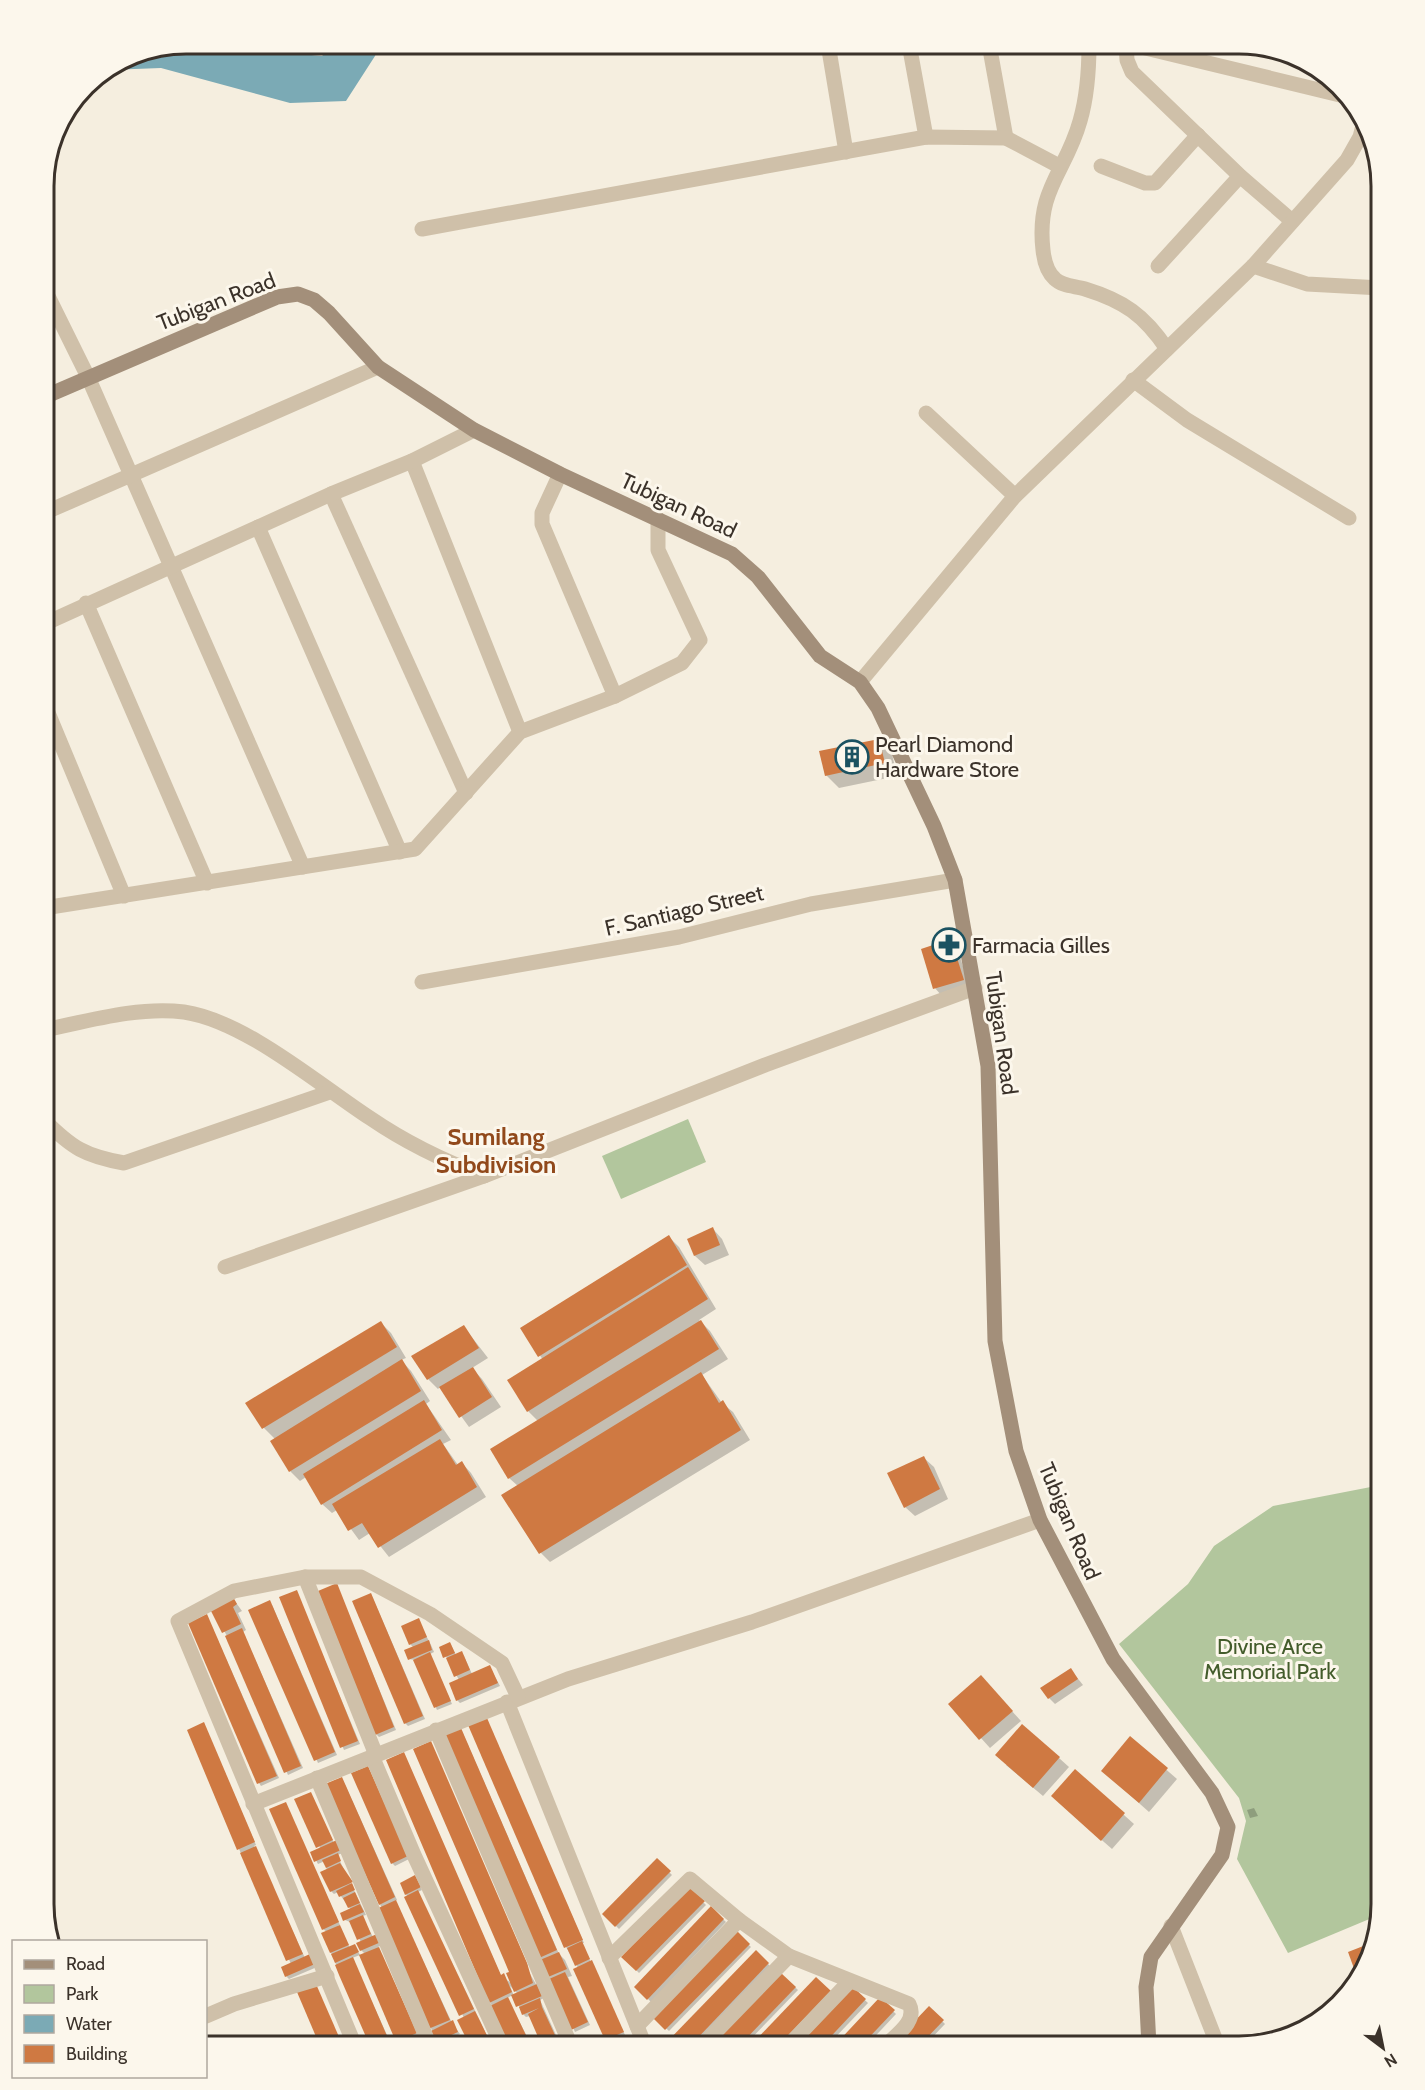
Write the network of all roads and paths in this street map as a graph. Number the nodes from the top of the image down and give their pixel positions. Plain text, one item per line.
1 (830, 54) edge
2 (911, 54) edge
3 (991, 54) edge
4 (1088, 54) edge
5 (1127, 54) edge
6 (1170, 54) edge
7 (1332, 93) edge
8 (1361, 134) edge
9 (1198, 135) junction
10 (926, 137) junction
11 (1006, 138) junction
12 (846, 152) junction
13 (1059, 166) junction
14 (1101, 166) dead end
15 (1240, 176) junction
16 (1292, 220) junction
17 (422, 229) dead end
18 (1158, 266) dead end
19 (1253, 266) junction
20 (1371, 287) edge
21 (54, 308) edge
22 (1167, 349) junction
23 (378, 367) junction
24 (88, 377) junction
25 (1133, 380) junction
26 (54, 392) edge
27 (926, 413) dead end
28 (474, 430) junction
29 (412, 461) junction
30 (130, 474) junction
31 (560, 474) junction
32 (331, 494) junction
33 (1015, 496) junction
34 (54, 508) edge
35 (1349, 518) dead end
36 (658, 519) junction
37 (258, 527) junction
38 (171, 566) junction
39 (86, 603) junction
40 (54, 619) edge
41 (860, 682) junction
42 (615, 696) junction
43 (54, 727) edge
44 (520, 732) junction
45 (466, 793) junction
46 (400, 852) junction
47 (303, 867) junction
48 (955, 880) junction
49 (207, 882) junction
50 (124, 896) junction
51 (54, 906) edge
52 (422, 982) dead end
53 (975, 988) junction
54 (54, 1028) edge
55 (330, 1092) junction
56 (54, 1129) edge
57 (484, 1176) junction
58 (225, 1267) dead end
59 (1040, 1520) junction
60 (305, 1577) junction
61 (512, 1700) junction
62 (436, 1730) junction
63 (374, 1755) junction
64 (317, 1778) junction
65 (253, 1804) junction
66 (739, 1920) junction
67 (1171, 1926) junction
68 (789, 1956) junction
69 (609, 1958) junction
70 (327, 1976) junction
71 (849, 1982) junction
72 (207, 2016) edge
73 (351, 2036) edge
74 (426, 2036) edge
75 (497, 2036) edge
76 (568, 2036) edge
77 (641, 2036) edge
78 (642, 2036) edge
79 (712, 2036) edge
80 (798, 2036) edge
81 (895, 2036) edge
82 (1149, 2036) edge
83 (1214, 2036) edge

1 - 12 street
2 - 10 street
3 - 11 street
4 - 13 street
5 - 9 street
6 - 7 street
8 - 16 street
9 - 14 street
9 - 15 street
10 - 11 street
10 - 12 street
11 - 13 street
12 - 17 street
13 - 22 street
15 - 16 street
15 - 18 street
16 - 19 street
19 - 20 street
19 - 22 street
21 - 24 street
22 - 25 street
23 - 24 street, Tubigan Road
23 - 28 street, Tubigan Road
23 - 30 street
24 - 26 street, Tubigan Road
24 - 30 street
25 - 33 street
25 - 35 street
27 - 33 street
28 - 29 street
28 - 31 street, Tubigan Road
29 - 32 street
29 - 44 street
30 - 34 street
30 - 38 street
31 - 36 street, Tubigan Road
31 - 42 street
32 - 37 street
32 - 45 street
33 - 41 street
36 - 41 street, Tubigan Road
36 - 42 street
37 - 38 street
37 - 46 street
38 - 39 street
38 - 47 street
39 - 40 street
39 - 49 street
41 - 48 street, Tubigan Road
42 - 44 street
43 - 50 street
44 - 45 street
45 - 46 street
46 - 47 street
47 - 49 street
48 - 52 street, F. Santiago Street
48 - 53 street, Tubigan Road
49 - 50 street
50 - 51 street
53 - 57 street
53 - 59 street, Tubigan Road
54 - 55 street
55 - 56 street
55 - 57 street
57 - 58 street
59 - 61 street
59 - 67 street, Tubigan Road
60 - 61 street
60 - 63 street
60 - 65 street
61 - 62 street
61 - 69 street
62 - 63 street
62 - 76 street
63 - 64 street
63 - 75 street
64 - 65 street
64 - 74 street
65 - 70 street
66 - 68 street
66 - 69 street
66 - 78 street
67 - 82 street, Tubigan Road
67 - 83 street
68 - 71 street
68 - 79 street
69 - 77 street
70 - 72 street
70 - 73 street
71 - 80 street
71 - 81 street

